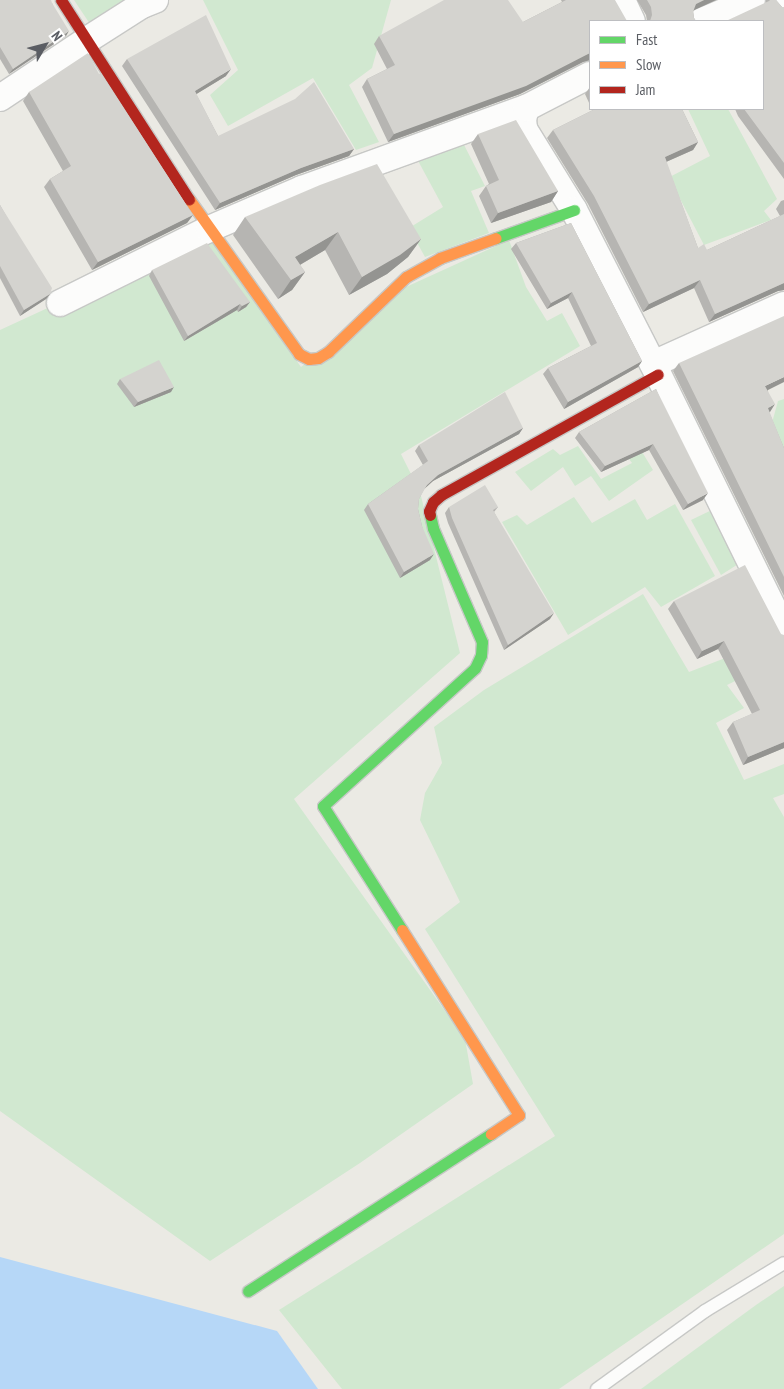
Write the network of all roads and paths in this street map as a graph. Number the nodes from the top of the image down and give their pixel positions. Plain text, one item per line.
1 (61, 0) edge
2 (155, 0) edge
3 (622, 0) edge
4 (752, 0) edge
5 (632, 20) edge
6 (704, 20) edge
7 (87, 40) junction
8 (589, 76) edge
9 (2, 93) edge
10 (526, 108) junction
11 (574, 210) junction
12 (209, 229) junction
13 (60, 303) dead end
14 (784, 306) edge
15 (655, 369) junction
16 (784, 630) edge
17 (784, 1262) edge
18 (248, 1291) dead end
19 (597, 1389) edge

1 - 7 street
2 - 7 street
3 - 5 street
4 - 6 street
7 - 9 street
7 - 12 street
8 - 10 street
10 - 11 street
10 - 12 street
11 - 12 street
11 - 15 street
12 - 13 street
14 - 15 street
15 - 16 street
15 - 18 street
17 - 19 lane

